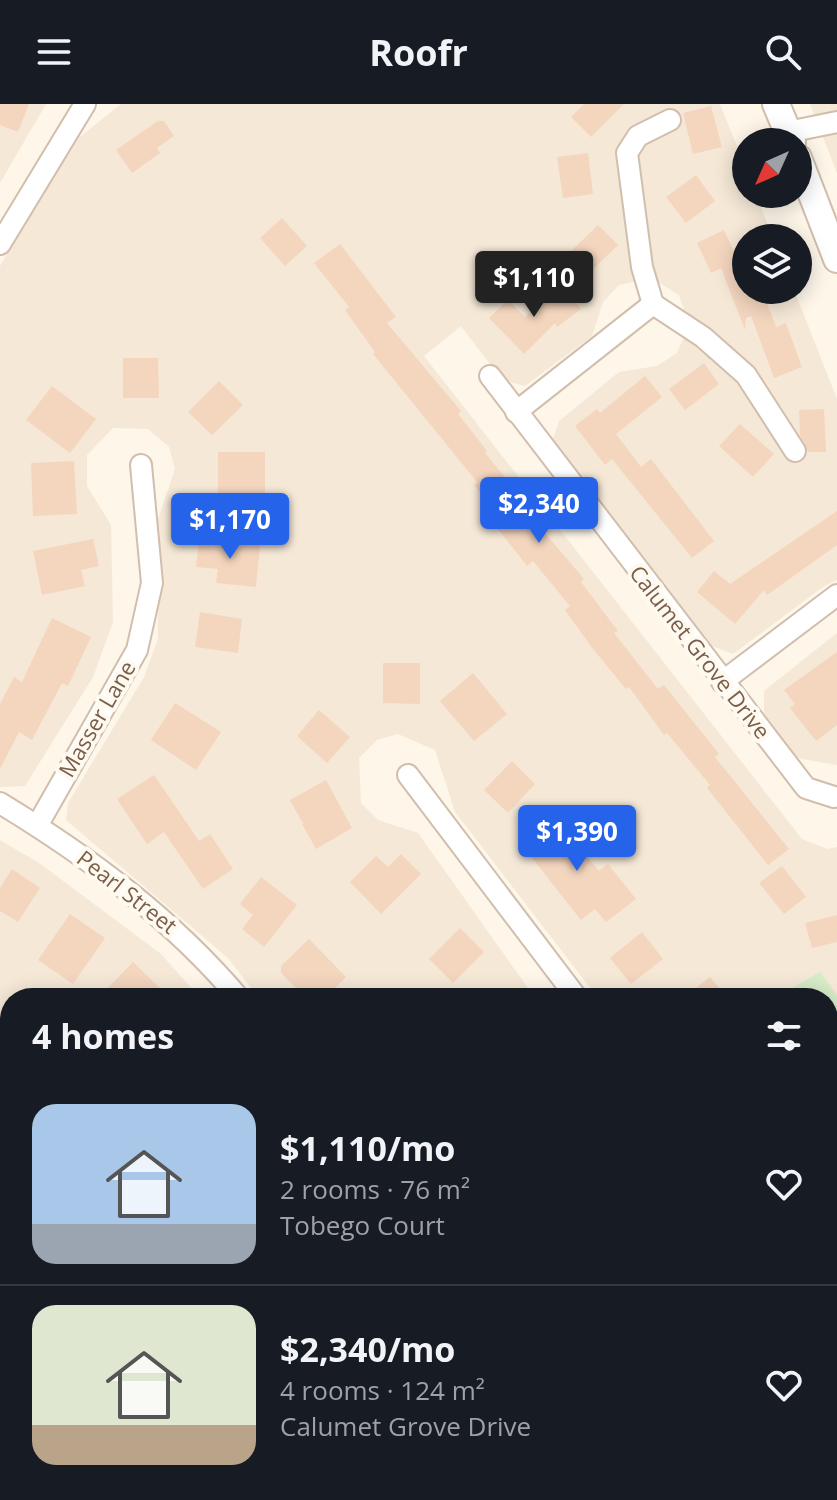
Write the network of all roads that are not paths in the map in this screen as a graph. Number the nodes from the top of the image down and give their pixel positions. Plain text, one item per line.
1 (85, 104) edge
2 (776, 104) edge
3 (670, 120) dead end
4 (837, 122) edge
5 (786, 128) edge
6 (812, 130) edge
7 (812, 194) edge
8 (0, 244) edge
9 (837, 259) edge
10 (653, 304) junction
11 (490, 376) dead end
12 (516, 412) junction
13 (795, 451) dead end
14 (141, 465) dead end
15 (837, 595) edge
16 (722, 682) junction
17 (408, 775) dead end
18 (834, 797) dead end
19 (0, 803) edge
20 (37, 826) junction
21 (231, 988) edge
22 (569, 988) edge

1 - 8 street
2 - 5 street
3 - 10 street
4 - 6 street
7 - 9 street
10 - 12 street
10 - 13 street
11 - 12 street, Calumet Grove Drive
12 - 16 street, Calumet Grove Drive
14 - 20 street, Masser Lane
15 - 16 street
16 - 18 street, Calumet Grove Drive
17 - 22 street
19 - 20 street, Pearl Street
20 - 21 street, Pearl Street

